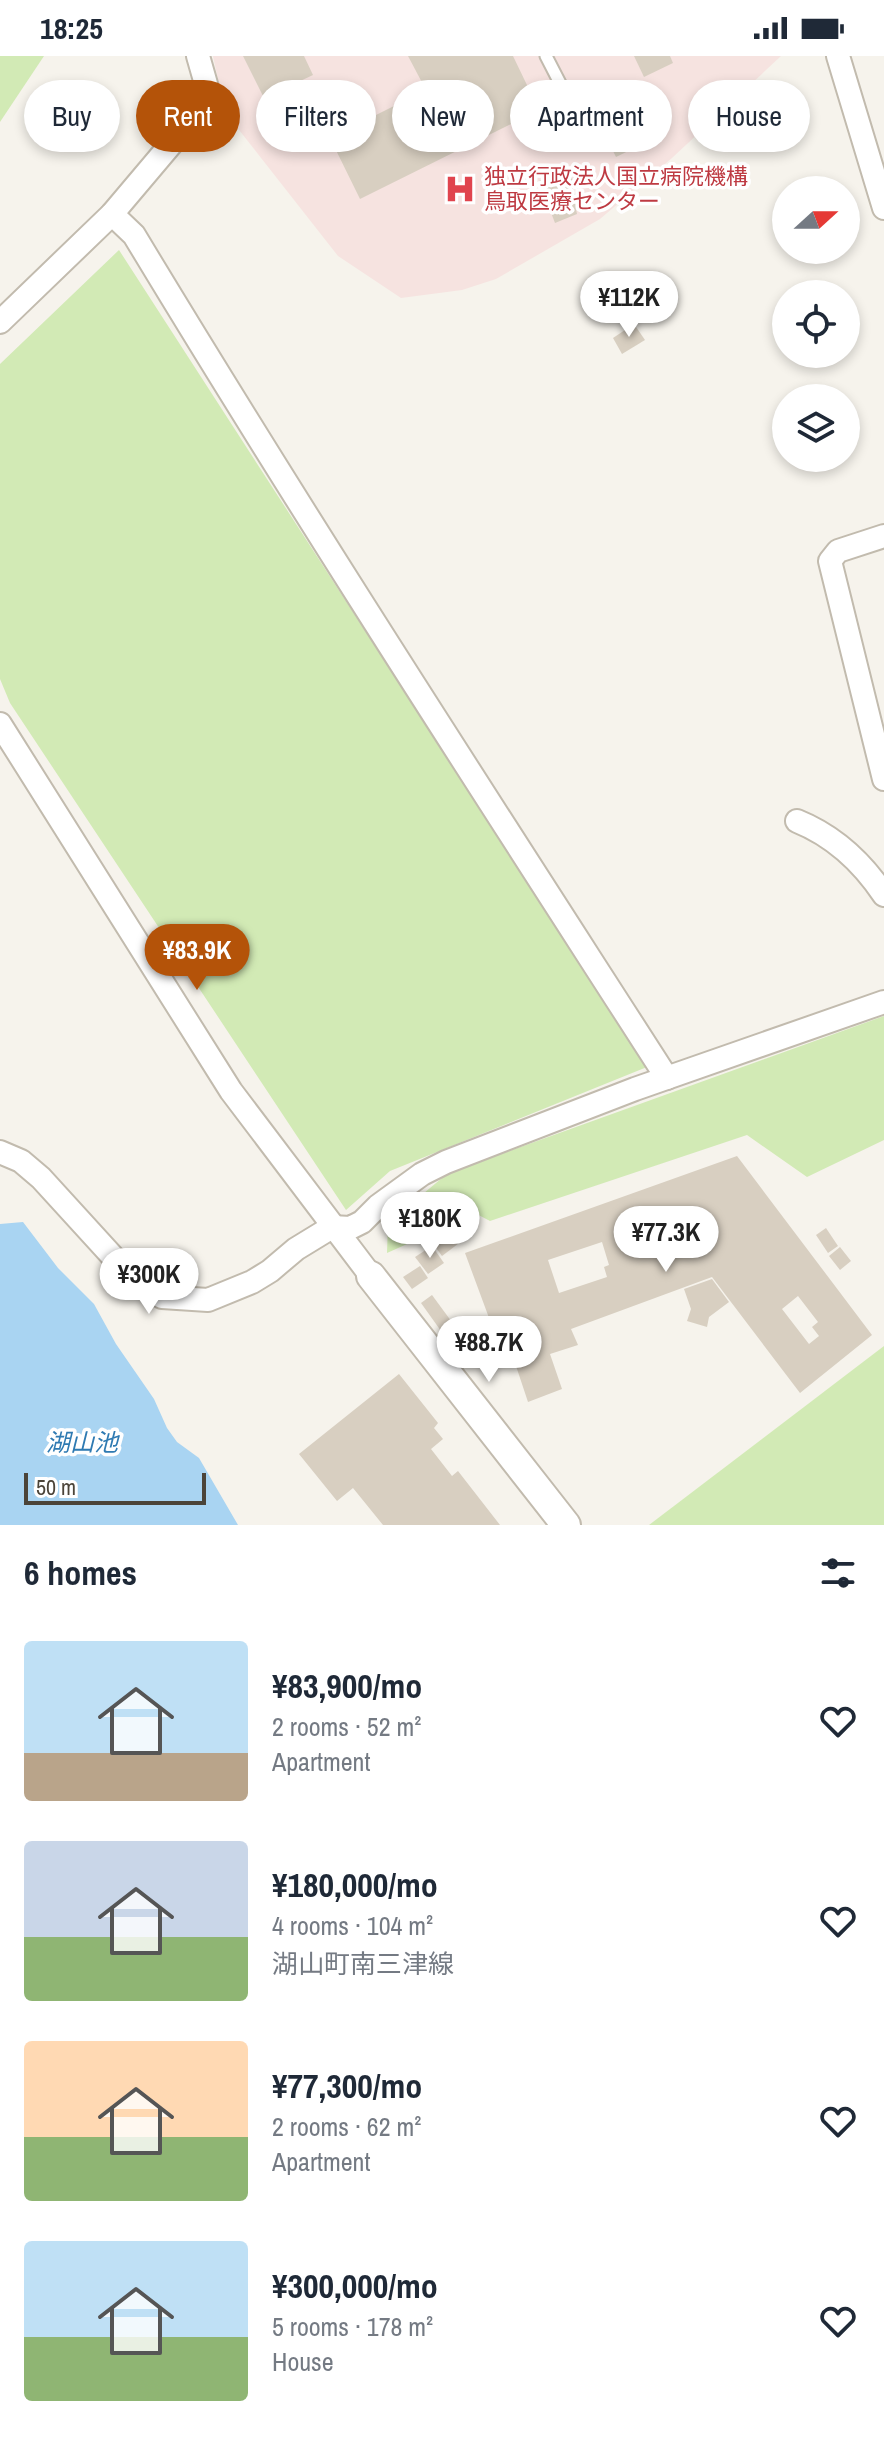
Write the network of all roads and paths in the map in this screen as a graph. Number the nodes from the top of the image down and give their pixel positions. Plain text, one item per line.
1 (198, 56) edge
2 (546, 56) edge
3 (838, 56) edge
4 (558, 80) edge
5 (884, 208) edge
6 (112, 214) junction
7 (0, 322) edge
8 (884, 536) edge
9 (0, 724) edge
10 (884, 779) edge
11 (797, 821) dead end
12 (884, 895) edge
13 (884, 1002) edge
14 (667, 1078) junction
15 (0, 1152) edge
16 (332, 1227) junction
17 (371, 1276) joint
18 (566, 1525) edge

1 - 6 street
2 - 4 lane
3 - 5 street
6 - 7 street
6 - 14 street
8 - 10 street
9 - 16 street
11 - 12 street
13 - 14 street
14 - 16 street
15 - 16 street
16 - 17 street
17 - 18 street

